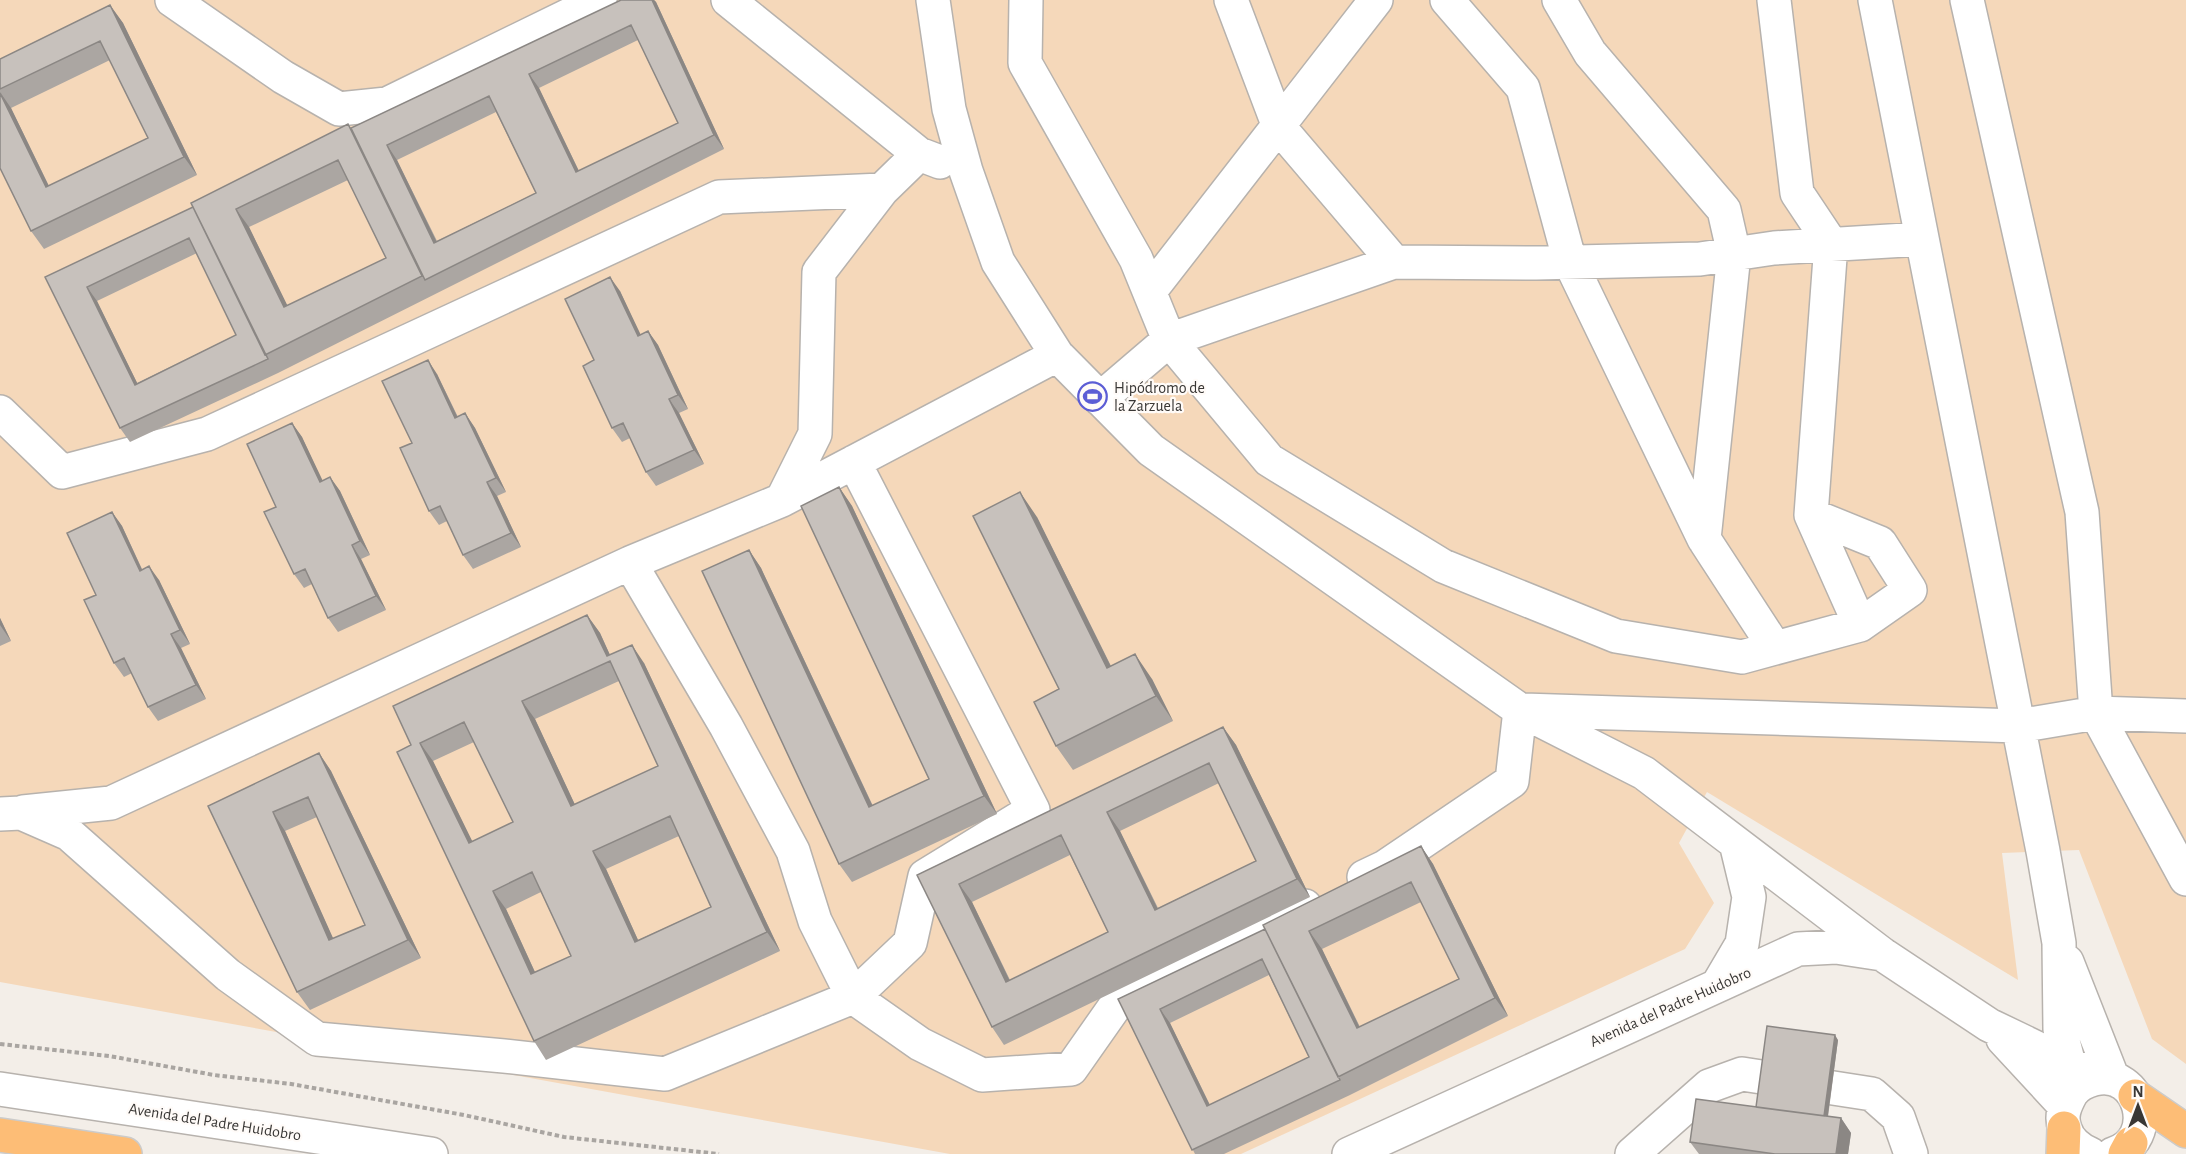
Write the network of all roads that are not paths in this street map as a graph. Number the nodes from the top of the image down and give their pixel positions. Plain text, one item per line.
1 (172, 0) edge
2 (600, 0) edge
3 (728, 0) edge
4 (933, 0) edge
5 (1026, 0) edge
6 (1231, 0) edge
7 (1376, 0) edge
8 (1447, 0) edge
9 (1559, 0) edge
10 (1774, 0) edge
11 (1875, 0) edge
12 (1966, 0) edge
13 (1279, 127) junction
14 (919, 154) junction
15 (966, 171) junction
16 (882, 190) junction
17 (1922, 239) junction
18 (1831, 244) junction
19 (1734, 254) junction
20 (1394, 262) junction
21 (1570, 262) junction
22 (1150, 291) junction
23 (1169, 340) junction
24 (1057, 355) junction
25 (1100, 399) junction
26 (0, 412) edge
27 (854, 462) junction
28 (782, 501) junction
29 (1811, 515) junction
30 (1704, 539) junction
31 (630, 563) junction
32 (1860, 626) junction
33 (1775, 648) junction
34 (1520, 710) junction
35 (2096, 713) junction
36 (2186, 716) edge
37 (2018, 726) junction
38 (10, 814) edge
39 (1736, 843) junction
40 (2186, 879) edge
41 (2059, 943) junction
42 (1882, 954) junction
43 (1719, 983) junction
44 (853, 998) junction
45 (1570, 1052) junction
46 (0, 1089) edge
47 (2085, 1099) edge
48 (2186, 1131) edge
49 (0, 1135) edge
50 (2123, 1150) edge
51 (125, 1154) edge
52 (431, 1154) edge
53 (1349, 1154) edge
54 (1406, 1154) edge
55 (1632, 1154) edge
56 (1911, 1154) edge
57 (2091, 1154) edge

1 - 2 street
3 - 14 street
4 - 15 street
5 - 22 street
6 - 13 street
7 - 13 street
8 - 21 street
9 - 19 street
10 - 18 street
11 - 17 street
12 - 35 street
13 - 20 street
13 - 22 street
14 - 15 street
14 - 16 street
15 - 24 street
16 - 26 street
16 - 28 street
17 - 18 street
17 - 37 street
18 - 19 street
18 - 29 street
19 - 21 street
19 - 30 street
20 - 21 street
20 - 23 street
21 - 30 street
22 - 23 street
23 - 25 street
23 - 33 street
24 - 25 street
24 - 27 street
25 - 34 street
27 - 28 street
27 - 44 street
28 - 31 street
29 - 32 street
29 - 32 street
30 - 33 street
31 - 38 street
31 - 44 street
32 - 33 street
34 - 37 street
34 - 39 street
34 - 44 street
35 - 36 street
35 - 37 street
35 - 40 street
37 - 41 street
38 - 44 street
39 - 42 street
39 - 43 street
41 - 47 street
41 - 47 street
42 - 43 street, Avenida del Padre Huidobro
42 - 47 street, Avenida del Padre Huidobro
43 - 45 street, Avenida del Padre Huidobro
45 - 53 street, Avenida del Padre Huidobro
45 - 54 street
46 - 52 street, Avenida del Padre Huidobro
47 - 48 highway
47 - 50 street
47 - 57 street
49 - 51 highway
55 - 56 street

